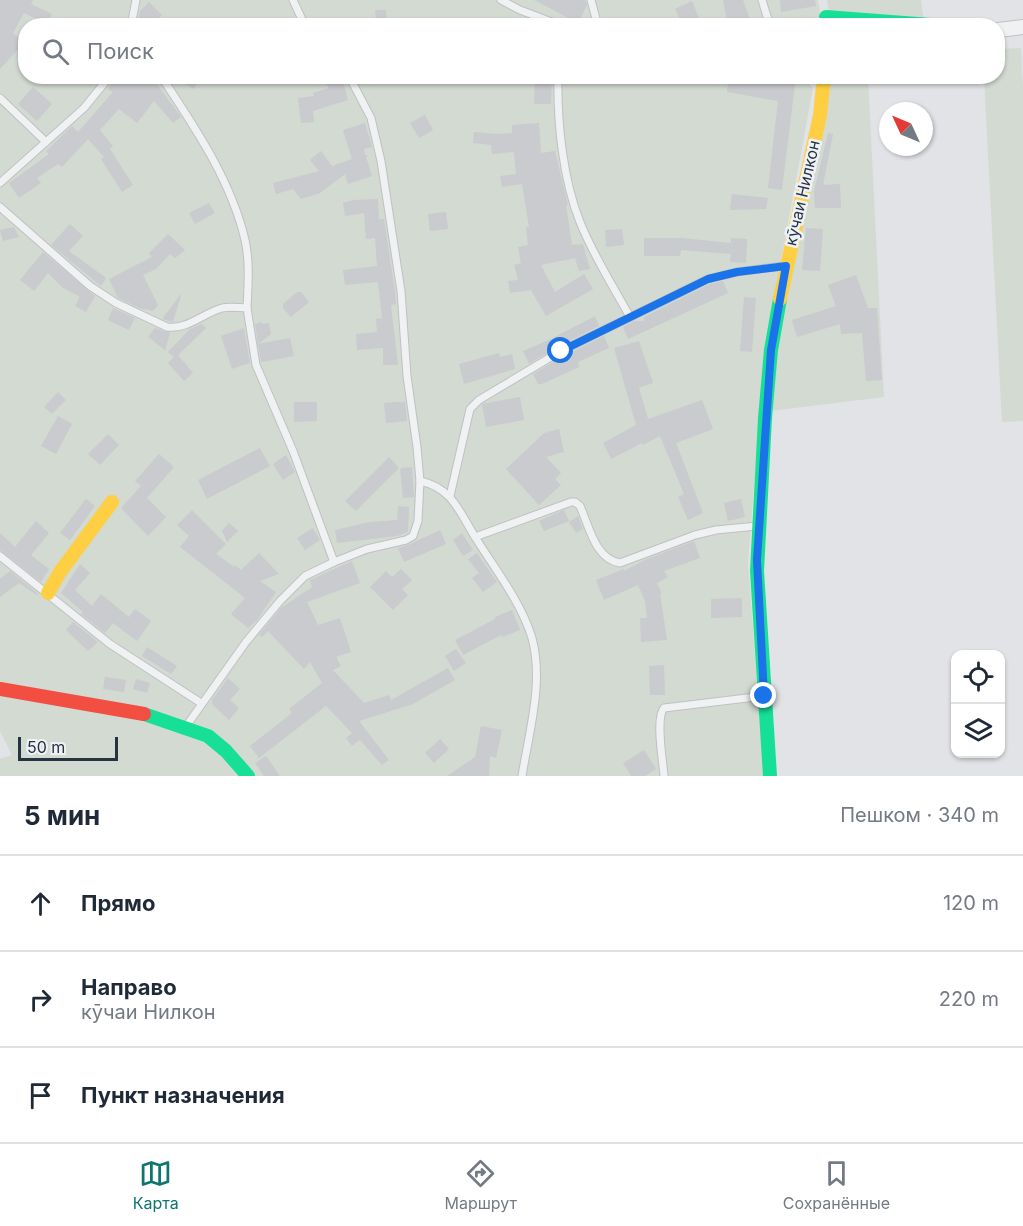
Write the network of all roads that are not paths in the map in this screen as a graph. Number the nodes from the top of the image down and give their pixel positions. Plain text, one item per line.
1 (136, 0) edge
2 (293, 0) edge
3 (501, 0) edge
4 (591, 0) edge
5 (762, 0) edge
6 (826, 16) edge
7 (132, 18) edge
8 (301, 18) edge
9 (541, 18) edge
10 (596, 18) edge
11 (768, 18) edge
12 (849, 18) edge
13 (1023, 27) edge
14 (1005, 29) edge
15 (104, 84) edge
16 (166, 84) edge
17 (353, 84) edge
18 (558, 84) edge
19 (823, 84) edge
20 (0, 98) edge
21 (46, 142) junction
22 (0, 183) edge
23 (0, 207) edge
24 (786, 266) junction
25 (247, 308) junction
26 (630, 317) junction
27 (420, 481) junction
28 (450, 496) junction
29 (112, 502) dead end
30 (759, 526) junction
31 (475, 537) junction
32 (0, 556) edge
33 (334, 562) junction
34 (48, 593) junction
35 (0, 689) edge
36 (764, 696) junction
37 (201, 703) junction
38 (185, 727) junction
39 (248, 776) edge
40 (522, 776) edge
41 (664, 776) edge
42 (770, 776) edge

1 - 7 lane
2 - 8 lane
3 - 9 lane
4 - 10 lane
5 - 11 lane
6 - 12 street
13 - 14 street
15 - 21 lane
16 - 25 lane
17 - 27 lane
18 - 26 lane
19 - 24 street, кӯчаи Нилкон
20 - 21 lane
21 - 22 lane
23 - 25 lane
24 - 26 lane
24 - 30 street, кӯчаи Нилкон
25 - 33 lane
26 - 28 lane
27 - 28 lane
27 - 33 lane
28 - 31 lane
29 - 34 street
30 - 31 lane
30 - 36 street, кӯчаи Нилкон
31 - 40 lane
32 - 34 lane
33 - 37 lane
34 - 37 lane
35 - 38 street
36 - 41 lane
36 - 42 street, кӯчаи Нилкон
37 - 38 lane
38 - 39 street

